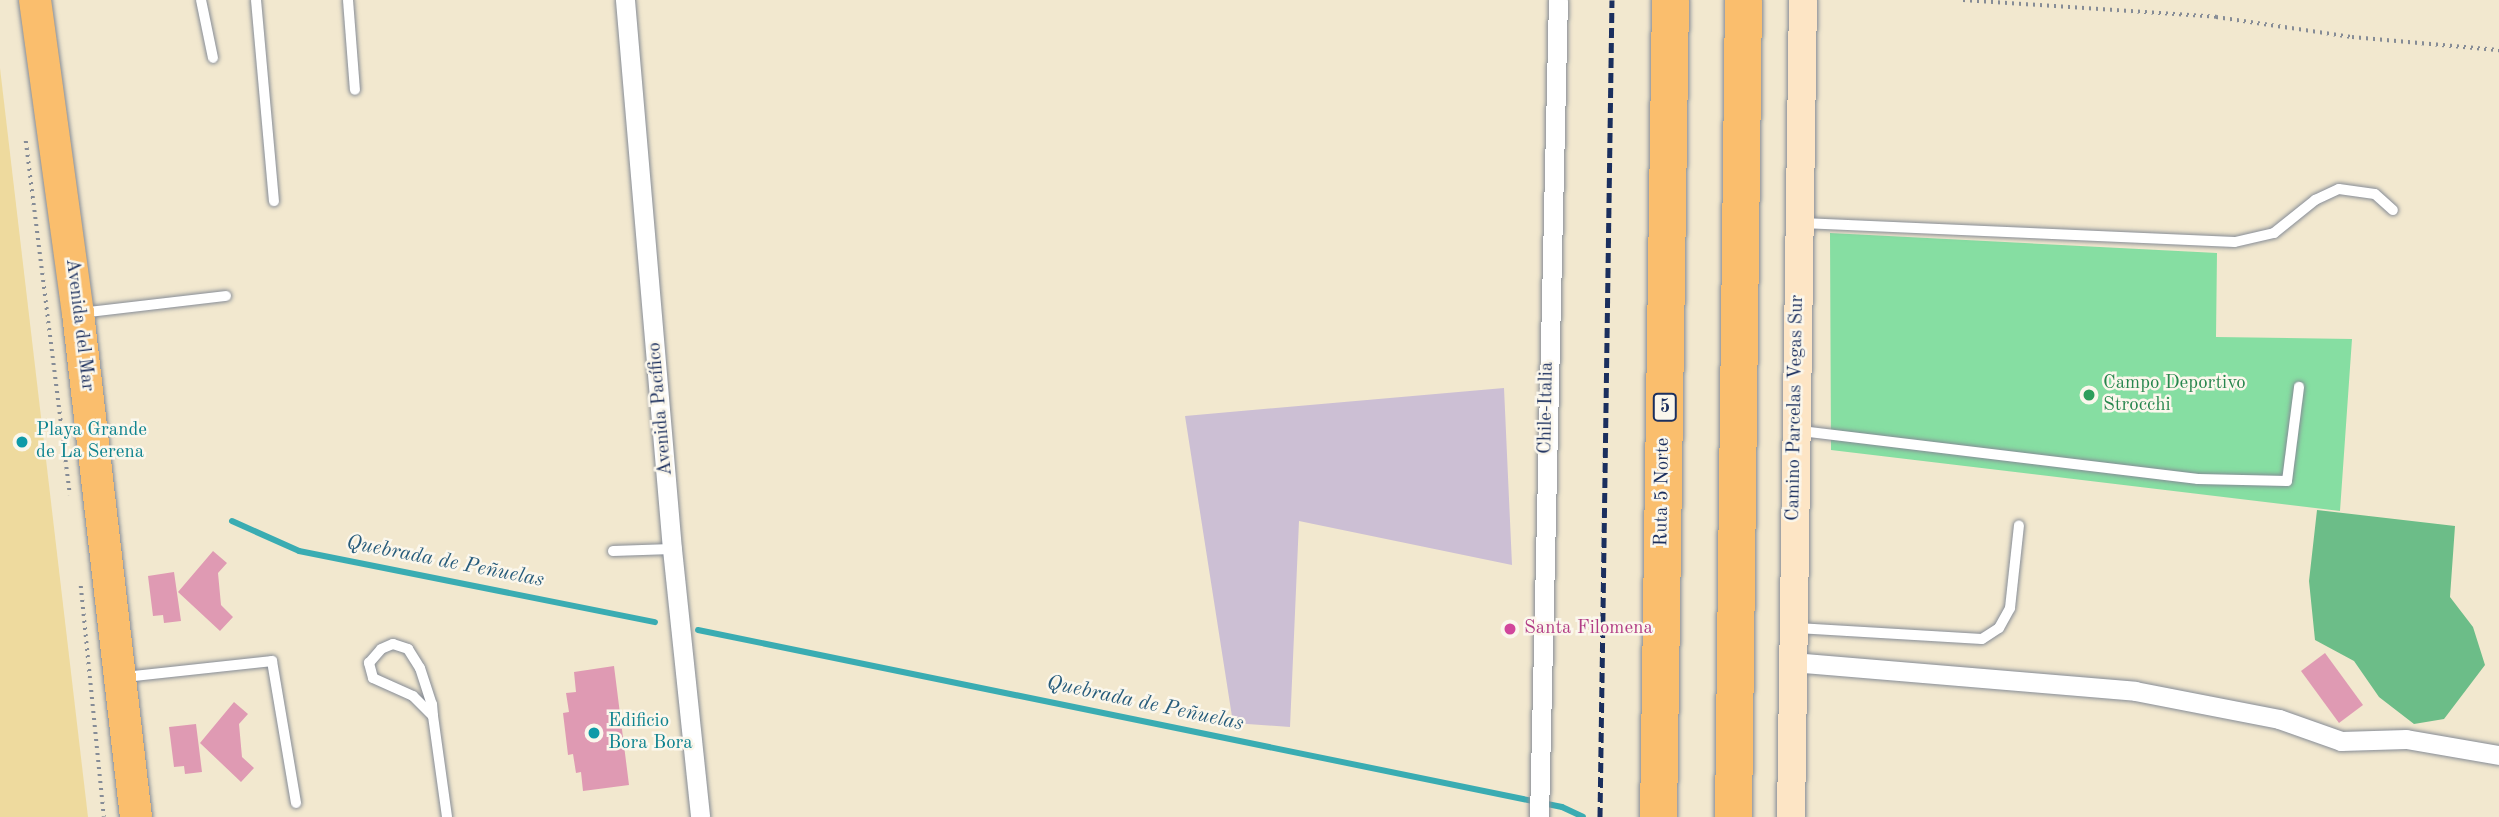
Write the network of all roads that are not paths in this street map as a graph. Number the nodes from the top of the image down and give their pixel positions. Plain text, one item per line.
1 (35, 0) edge
2 (201, 0) edge
3 (256, 0) edge
4 (348, 0) edge
5 (625, 0) edge
6 (1558, 0) edge
7 (1670, 0) edge
8 (1743, 0) edge
9 (1803, 0) edge
10 (213, 58) dead end
11 (355, 90) dead end
12 (274, 201) dead end
13 (2393, 210) dead end
14 (1798, 223) junction
15 (226, 296) dead end
16 (78, 313) junction
17 (2299, 387) dead end
18 (1797, 430) junction
19 (2019, 525) dead end
20 (672, 549) junction
21 (612, 551) dead end
22 (1793, 628) junction
23 (1793, 662) junction
24 (121, 677) junction
25 (433, 716) junction
26 (2499, 755) edge
27 (296, 803) dead end
28 (1539, 807) edge
29 (1658, 815) edge
30 (136, 817) edge
31 (447, 817) edge
32 (700, 817) edge
33 (1733, 817) edge
34 (1791, 817) edge

1 - 16 main road, Avenida del Mar
2 - 10 lane
3 - 12 lane
4 - 11 lane
5 - 20 street, Avenida Pacífico
6 - 28 street, Chile-Italia
7 - 29 highway, Ruta 5 Norte / 5
8 - 33 highway
9 - 14 street, Camino Parcelas Vegas Sur
13 - 14 lane
14 - 18 street, Camino Parcelas Vegas Sur
15 - 16 lane
16 - 24 main road, Avenida del Mar
17 - 18 lane
18 - 22 street, Camino Parcelas Vegas Sur
19 - 22 lane
20 - 21 lane
20 - 32 street, Avenida Pacífico
22 - 23 street, Camino Parcelas Vegas Sur
23 - 26 street
23 - 34 street, Camino Parcelas Vegas Sur
24 - 27 lane
24 - 30 main road, Avenida del Mar
25 - 25 lane
25 - 31 lane

